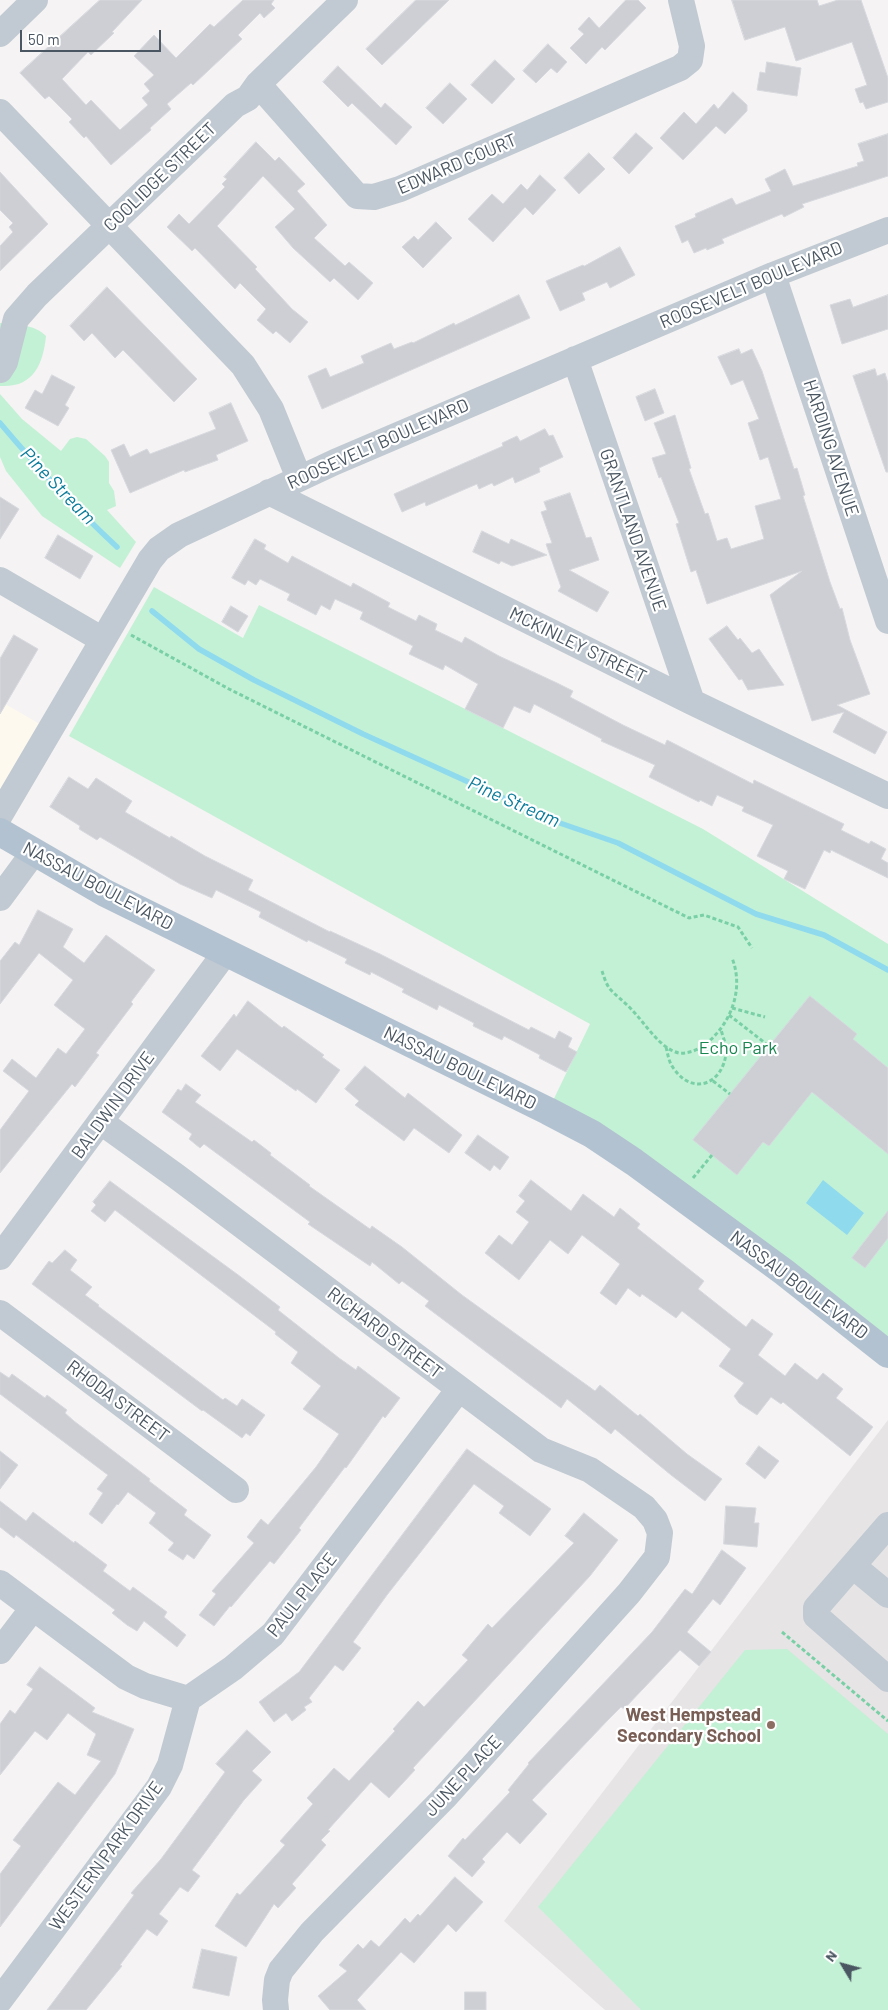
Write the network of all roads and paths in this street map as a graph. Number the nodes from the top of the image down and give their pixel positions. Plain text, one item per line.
1 (35, 0) edge
2 (345, 0) edge
3 (681, 0) edge
4 (0, 34) edge
5 (258, 84) junction
6 (0, 112) edge
7 (109, 226) junction
8 (888, 230) edge
9 (773, 275) junction
10 (575, 359) junction
11 (0, 370) edge
12 (299, 478) junction
13 (269, 492) junction
14 (0, 580) edge
15 (888, 621) edge
16 (115, 637) junction
17 (692, 702) junction
18 (8, 781) edge
19 (888, 796) edge
20 (0, 815) edge
21 (0, 832) edge
22 (34, 852) junction
23 (0, 898) edge
24 (752, 948) dead end
25 (225, 953) junction
26 (732, 958) dead end
27 (602, 972) dead end
28 (732, 1008) junction
29 (729, 1015) junction
30 (765, 1017) dead end
31 (721, 1029) junction
32 (666, 1046) junction
33 (769, 1046) dead end
34 (713, 1081) junction
35 (730, 1094) dead end
36 (101, 1122) junction
37 (712, 1155) dead end
38 (691, 1180) dead end
39 (0, 1257) edge
40 (0, 1313) edge
41 (888, 1354) edge
42 (459, 1389) junction
43 (236, 1490) dead end
44 (888, 1525) edge
45 (660, 1543) joint
46 (853, 1566) junction
47 (0, 1583) edge
48 (888, 1595) edge
49 (33, 1608) junction
50 (782, 1632) dead end
51 (0, 1651) edge
52 (888, 1679) edge
53 (188, 1699) junction
54 (888, 1721) edge
55 (0, 2000) edge
56 (276, 2010) edge

1 - 4 street
2 - 5 street, COOLIDGE STREET
3 - 5 street, EDWARD COURT
5 - 7 street, COOLIDGE STREET
6 - 7 street
7 - 11 street, COOLIDGE STREET
7 - 12 street
8 - 9 street, ROOSEVELT BOULEVARD
9 - 10 street, ROOSEVELT BOULEVARD
9 - 15 street, HARDING AVENUE
10 - 12 street, ROOSEVELT BOULEVARD
10 - 17 street, GRANTLAND AVENUE
12 - 13 street, ROOSEVELT BOULEVARD
13 - 16 street, ROOSEVELT BOULEVARD
13 - 17 street, MCKINLEY STREET
14 - 16 street
16 - 18 street, ROOSEVELT BOULEVARD
16 - 24 path
17 - 19 street, MCKINLEY STREET
18 - 20 street, ROOSEVELT BOULEVARD
21 - 22 main road, NASSAU BOULEVARD
22 - 23 street
22 - 25 main road, NASSAU BOULEVARD
25 - 36 street, BALDWIN DRIVE
25 - 41 main road, NASSAU BOULEVARD
26 - 28 path
27 - 32 path
28 - 29 path
28 - 30 path
29 - 31 path
29 - 33 path
31 - 32 path
31 - 34 path
32 - 34 path
34 - 35 path
36 - 39 street, BALDWIN DRIVE
36 - 42 street, RICHARD STREET
37 - 38 path
40 - 43 street, RHODA STREET
42 - 45 street, RICHARD STREET
42 - 53 street, PAUL PLACE
44 - 46 street
45 - 56 street, JUNE PLACE
46 - 48 street
46 - 52 street
47 - 49 street
49 - 51 street
49 - 53 street
50 - 54 path
53 - 55 street, WESTERN PARK DRIVE

